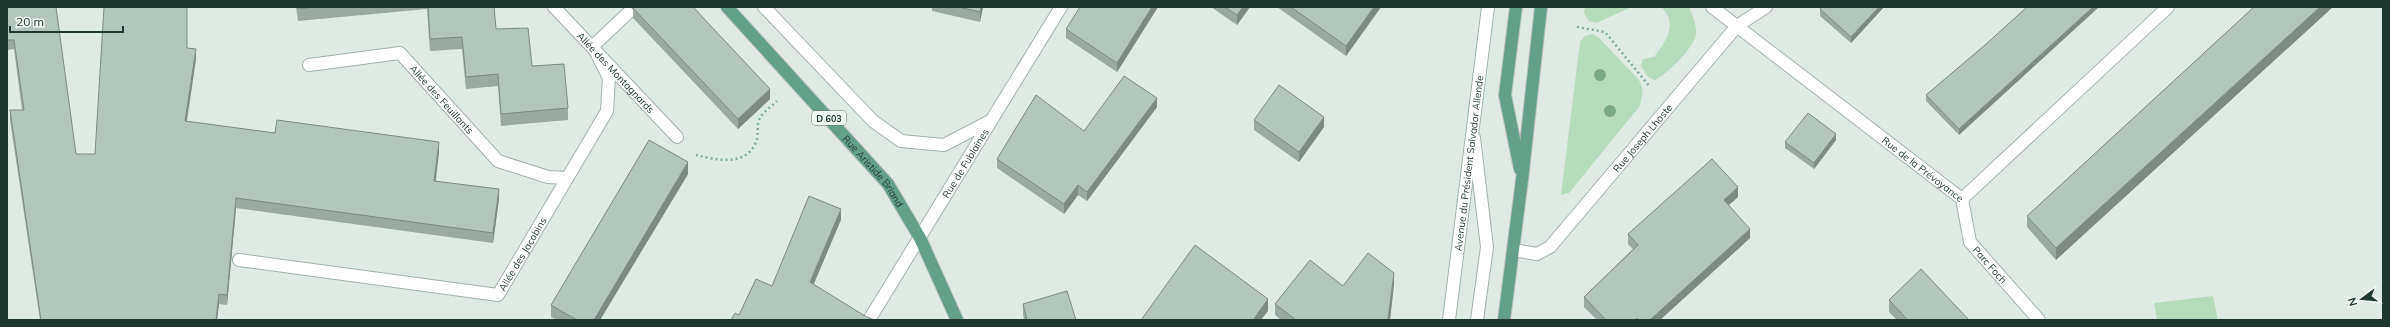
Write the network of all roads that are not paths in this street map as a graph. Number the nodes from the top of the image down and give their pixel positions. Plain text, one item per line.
1 (554, 7) edge
2 (727, 7) edge
3 (764, 7) edge
4 (1061, 7) edge
5 (1488, 7) edge
6 (1516, 7) edge
7 (1541, 7) edge
8 (1712, 7) edge
9 (1766, 7) edge
10 (2168, 7) edge
11 (628, 13) dead end
12 (1737, 26) junction
13 (593, 46) junction
14 (308, 65) dead end
15 (991, 121) junction
16 (1474, 135) junction
17 (677, 137) road end
18 (567, 178) junction
19 (1522, 180) junction
20 (1962, 199) junction
21 (920, 238) junction
22 (1513, 250) junction
23 (239, 260) dead end
24 (869, 320) edge
25 (957, 320) edge
26 (1449, 320) edge
27 (1477, 320) edge
28 (1504, 320) edge
29 (2039, 320) edge

1 - 13 street, Allée des Montagnards
2 - 21 main road, Rue Aristide Briand / D 603
3 - 15 street
4 - 15 street, Rue de Fublaines
5 - 16 street, Avenue du Président Salvador Allende
6 - 19 main road
7 - 19 main road
8 - 12 street, Rue de la Prévoyance
9 - 12 street, Rue Joseph Lhoste
10 - 20 street, Rue de la Prévoyance
11 - 13 street
12 - 20 street, Rue de la Prévoyance
12 - 22 street, Rue Joseph Lhoste
13 - 17 street, Allée des Montagnards
13 - 18 street, Allée des Jacobins
14 - 18 street, Allée des Feuillants
15 - 21 street, Rue de Fublaines
16 - 26 street, Avenue du Président Salvador Allende
16 - 27 street
18 - 23 street, Allée des Jacobins
19 - 22 main road
20 - 29 street, Parc Foch
21 - 24 street, Rue de Fublaines
21 - 25 main road, Rue Aristide Briand / D 603
22 - 28 main road

